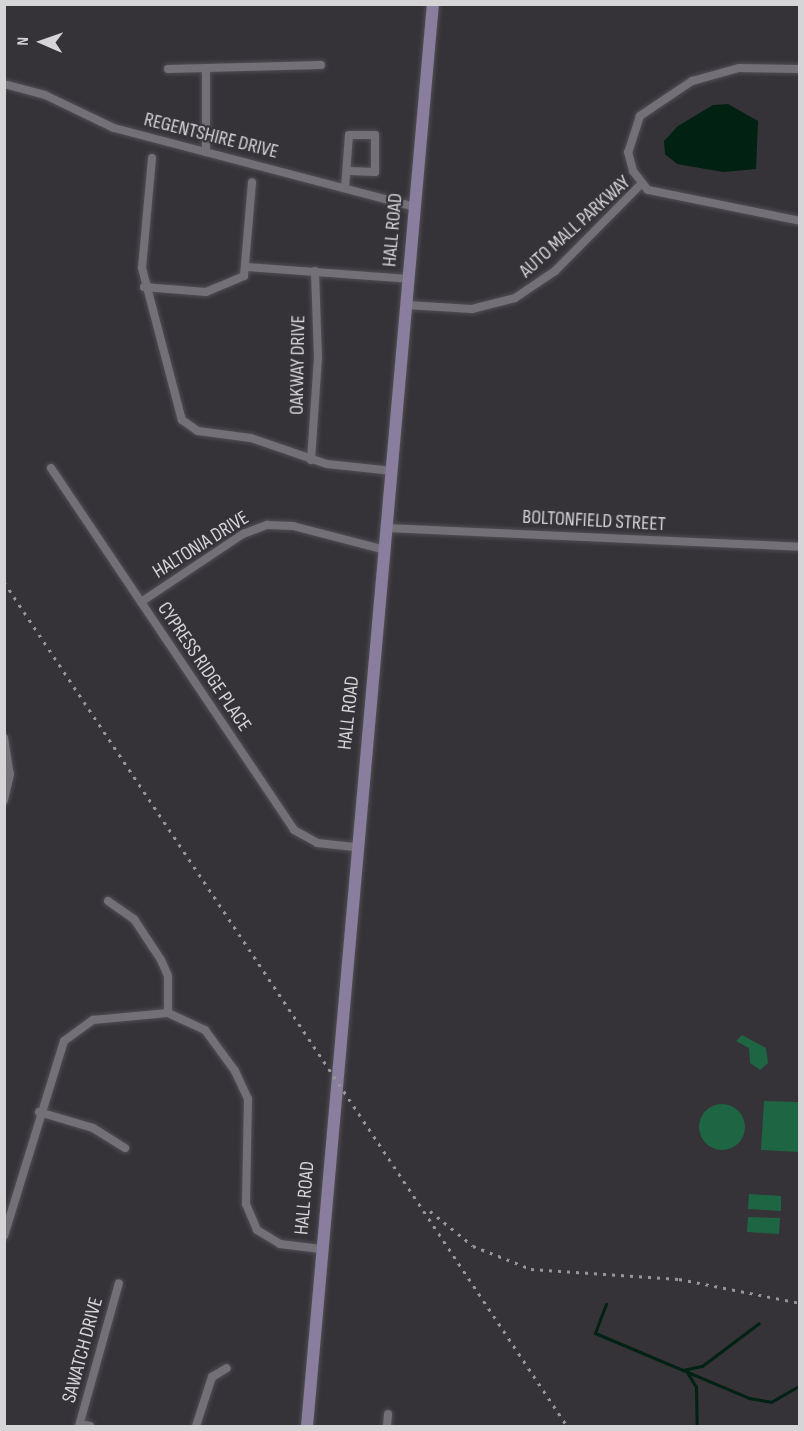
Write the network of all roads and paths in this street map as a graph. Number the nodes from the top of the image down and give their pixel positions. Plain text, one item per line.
1 (433, 6) edge
2 (321, 65) dead end
3 (206, 68) junction
4 (168, 69) dead end
5 (800, 69) edge
6 (4, 84) edge
7 (206, 152) junction
8 (152, 158) dead end
9 (349, 171) junction
10 (252, 182) dead end
11 (641, 184) junction
12 (345, 189) junction
13 (415, 207) junction
14 (800, 221) edge
15 (247, 267) junction
16 (315, 271) junction
17 (409, 279) junction
18 (144, 287) junction
19 (406, 305) junction
20 (311, 460) junction
21 (51, 468) dead end
22 (393, 471) junction
23 (387, 528) junction
24 (800, 547) edge
25 (385, 550) junction
26 (141, 602) junction
27 (4, 738) edge
28 (4, 801) edge
29 (356, 847) junction
30 (108, 901) dead end
31 (168, 1013) junction
32 (39, 1112) junction
33 (124, 1148) dead end
34 (4, 1236) edge
35 (321, 1249) junction
36 (119, 1282) dead end
37 (227, 1368) dead end
38 (388, 1414) dead end
39 (79, 1425) edge
40 (90, 1426) edge
41 (196, 1426) edge
42 (307, 1426) edge
43 (387, 1426) edge

1 - 13 main road, HALL ROAD
2 - 3 street
3 - 4 street
3 - 7 street
5 - 11 street
6 - 7 street, REGENTSHIRE DRIVE
7 - 12 street, REGENTSHIRE DRIVE
8 - 18 street
9 - 9 street
9 - 12 street
10 - 15 street
11 - 14 street, AUTO MALL PARKWAY
11 - 19 street, AUTO MALL PARKWAY
12 - 13 street, REGENTSHIRE DRIVE
13 - 17 main road, HALL ROAD
15 - 16 street
15 - 18 street
16 - 17 street
16 - 20 street, OAKWAY DRIVE
17 - 19 main road, HALL ROAD
18 - 20 street
19 - 22 main road, HALL ROAD
20 - 22 street
21 - 26 street, CYPRESS RIDGE PLACE
22 - 23 main road, HALL ROAD
23 - 24 street, BOLTONFIELD STREET
23 - 25 main road, HALL ROAD
25 - 26 street, HALTONIA DRIVE
25 - 29 main road, HALL ROAD
26 - 29 street, CYPRESS RIDGE PLACE
27 - 28 street
29 - 35 main road, HALL ROAD
30 - 31 street
31 - 32 street
31 - 35 street
32 - 33 street
32 - 34 street
35 - 42 main road, HALL ROAD
36 - 39 street, SAWATCH DRIVE
37 - 41 street
38 - 43 street
39 - 40 street

